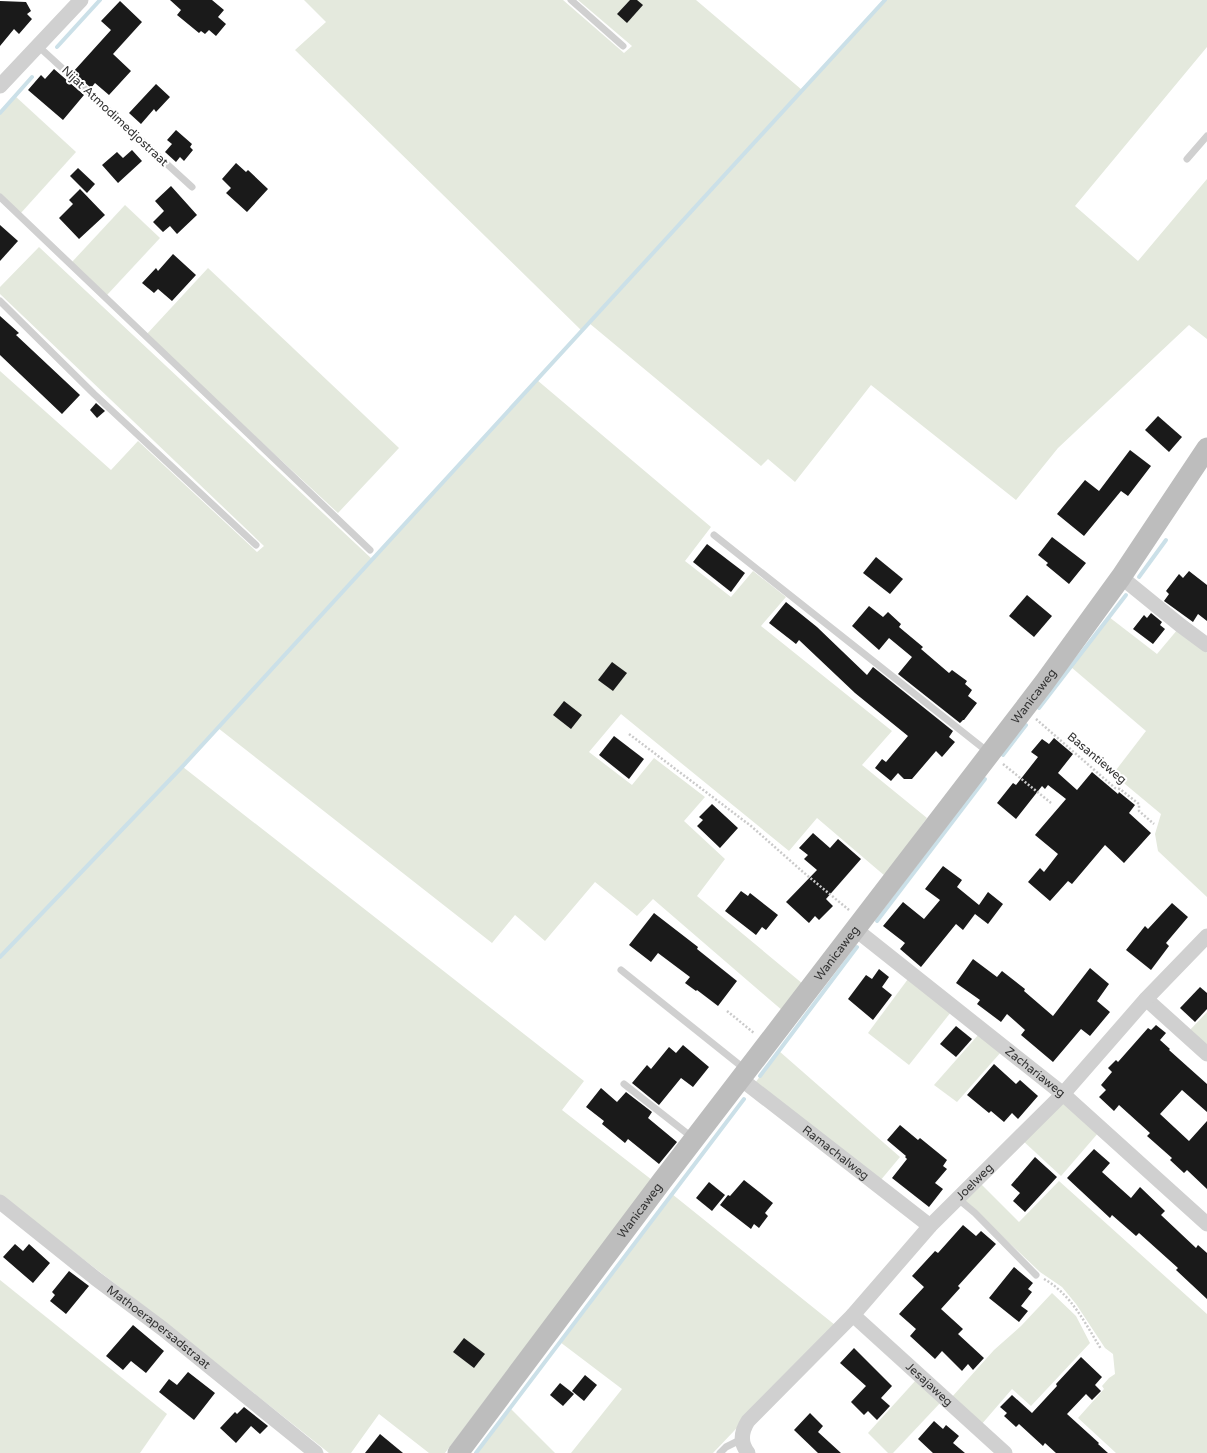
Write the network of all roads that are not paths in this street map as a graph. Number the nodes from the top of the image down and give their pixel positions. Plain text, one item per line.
1 (571, 0) edge
2 (74, 2) edge
3 (38, 46) junction
4 (624, 46) dead end
5 (0, 86) edge
6 (1207, 136) edge
7 (1188, 159) dead end
8 (192, 187) dead end
9 (0, 197) edge
10 (0, 301) edge
11 (1206, 452) edge
12 (714, 535) dead end
13 (256, 545) dead end
14 (370, 550) dead end
15 (1121, 577) junction
16 (1207, 645) edge
17 (990, 753) junction
18 (858, 925) junction
19 (1207, 936) edge
20 (621, 970) dead end
21 (1146, 999) junction
22 (1207, 1054) edge
23 (744, 1075) junction
24 (624, 1084) dead end
25 (1063, 1094) junction
26 (694, 1139) junction
27 (957, 1198) junction
28 (0, 1202) edge
29 (1207, 1224) edge
30 (930, 1226) junction
31 (1036, 1275) road end
32 (852, 1315) junction
33 (743, 1433) junction
34 (316, 1453) edge
35 (458, 1453) edge
36 (720, 1453) edge
37 (748, 1453) edge
38 (1005, 1453) edge

1 - 4 lane
2 - 3 street
3 - 5 street
3 - 8 lane, Nijat Atmodimedjostraat
6 - 7 lane
9 - 14 lane
10 - 13 lane
11 - 15 street, Wanicaweg
12 - 17 lane
15 - 16 street
15 - 17 street, Wanicaweg
17 - 18 street, Wanicaweg
18 - 23 street, Wanicaweg
18 - 25 street, Zachariaweg
19 - 21 street, Joelweg
20 - 23 lane, Ramachalweg
21 - 22 street
21 - 25 street, Joelweg
23 - 26 street, Wanicaweg
23 - 30 street, Ramachalweg
24 - 26 lane
25 - 27 street, Joelweg
25 - 29 street, Zachariaweg
26 - 35 street, Wanicaweg
27 - 30 street, Joelweg
27 - 31 lane
28 - 34 street, Mathoerapersadstraat
30 - 32 street, Joelweg
32 - 33 street, Joelweg
32 - 38 street, Jesajaweg
33 - 36 lane
33 - 37 street

